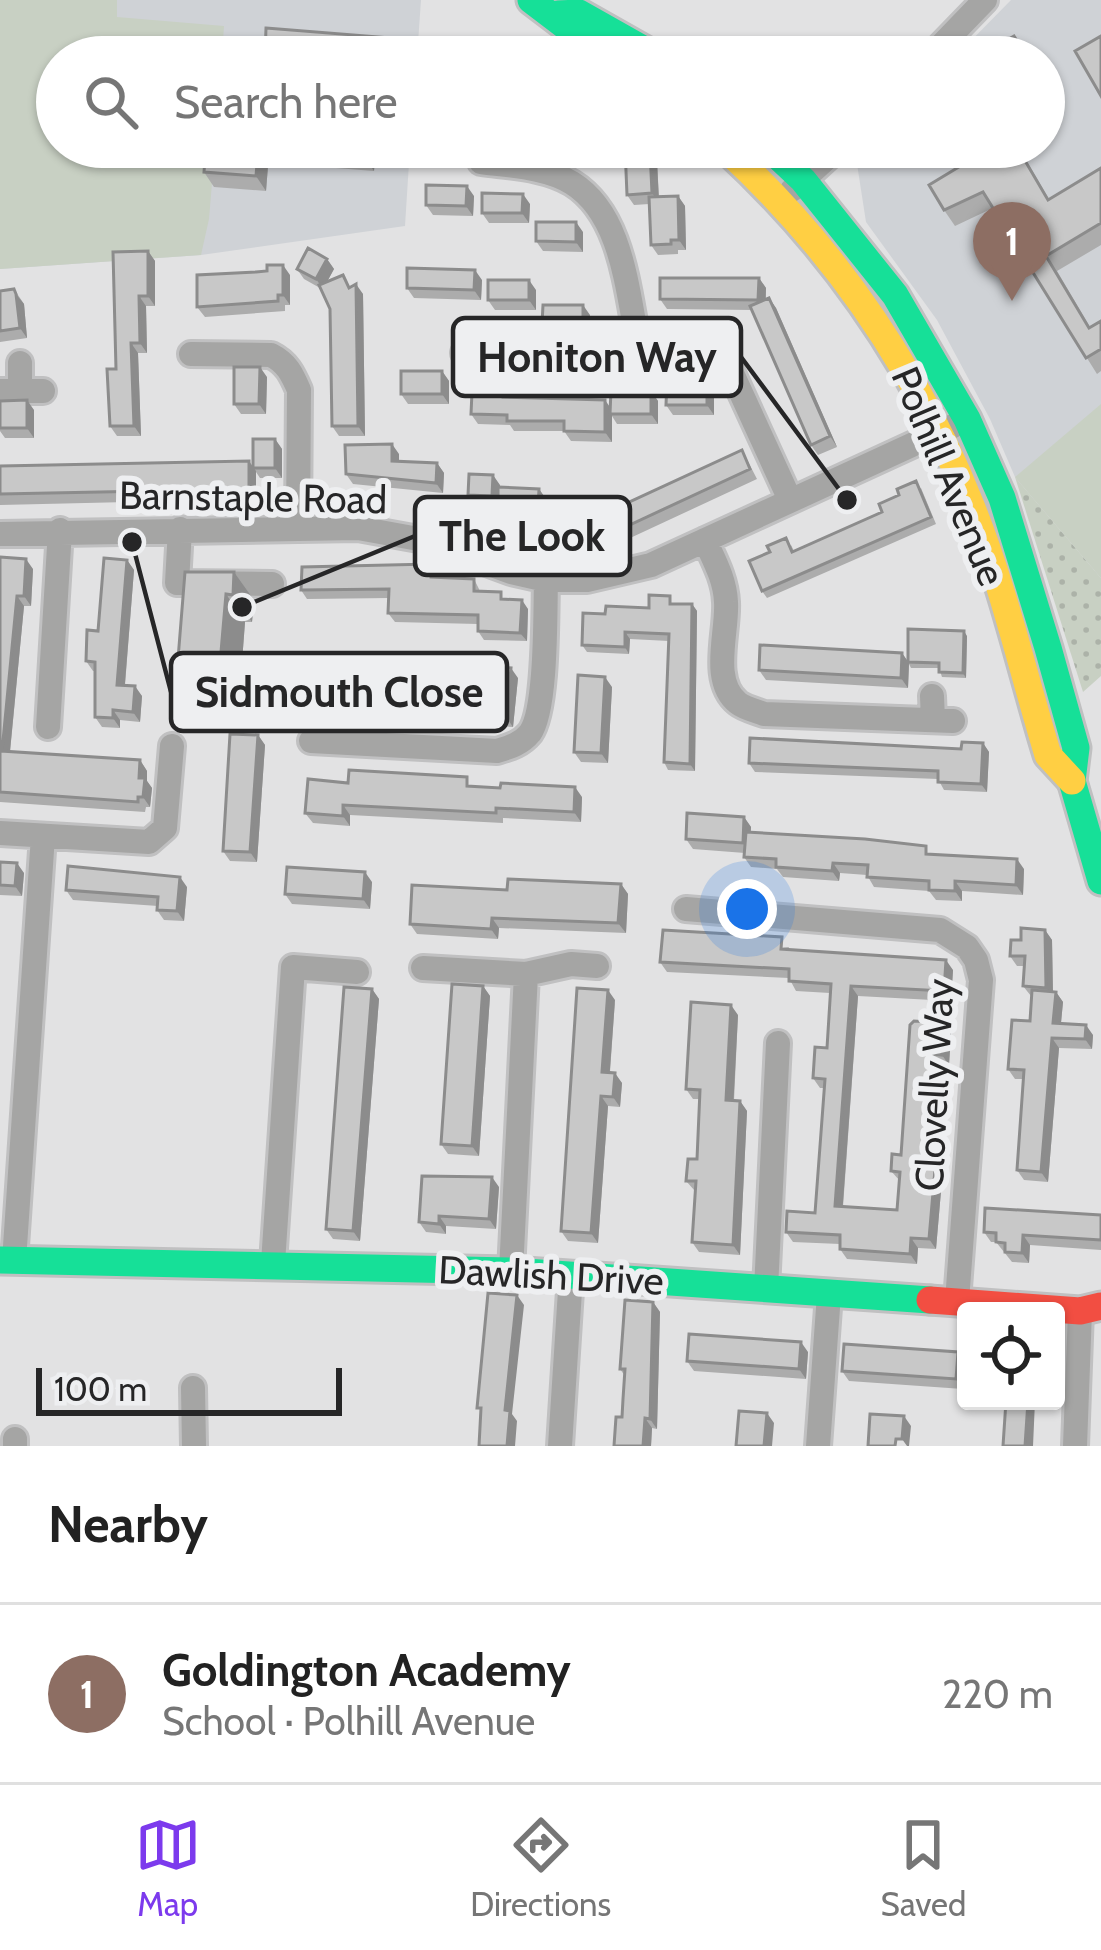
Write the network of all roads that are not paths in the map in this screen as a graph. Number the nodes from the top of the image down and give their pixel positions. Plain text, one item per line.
1 (531, 0) edge
2 (986, 0) edge
3 (558, 14) junction
4 (577, 36) edge
5 (620, 36) edge
6 (951, 36) edge
7 (524, 168) edge
8 (747, 168) edge
9 (790, 168) edge
10 (817, 168) edge
11 (803, 181) junction
12 (782, 200) junction
13 (464, 352) dead end
14 (640, 352) junction
15 (191, 354) dead end
16 (20, 363) dead end
17 (21, 391) edge
18 (968, 419) junction
19 (939, 433) junction
20 (790, 500) junction
21 (180, 529) junction
22 (298, 529) junction
23 (60, 530) junction
24 (0, 534) edge
25 (705, 540) junction
26 (547, 580) junction
27 (272, 584) dead end
28 (940, 712) dead end
29 (48, 727) dead end
30 (311, 741) dead end
31 (172, 746) dead end
32 (1072, 781) junction
33 (0, 833) edge
34 (43, 836) junction
35 (1101, 881) edge
36 (686, 909) dead end
37 (597, 966) dead end
38 (423, 968) dead end
39 (357, 972) dead end
40 (526, 974) junction
41 (778, 1043) dead end
42 (7, 1260) edge
43 (273, 1263) junction
44 (511, 1271) junction
45 (571, 1275) junction
46 (766, 1289) junction
47 (829, 1294) junction
48 (957, 1301) junction
49 (1090, 1309) edge
50 (193, 1388) dead end
51 (194, 1446) edge
52 (560, 1446) edge
53 (818, 1446) edge
54 (1075, 1446) edge

1 - 3 street
2 - 6 street
3 - 4 street
3 - 5 street
7 - 14 street
8 - 12 street, Polhill Avenue
9 - 11 street, Polhill Avenue
10 - 11 street
11 - 12 street
11 - 18 street, Polhill Avenue
12 - 19 street, Polhill Avenue
13 - 14 street
14 - 20 street
15 - 22 street
16 - 17 street
18 - 19 street, Barnstaple Road
18 - 32 street, Polhill Avenue
19 - 20 street, Barnstaple Road
19 - 32 street, Polhill Avenue
20 - 25 street, Barnstaple Road
21 - 22 street, Barnstaple Road
21 - 23 street, Barnstaple Road
21 - 27 street
22 - 26 street, Barnstaple Road
23 - 24 street, Barnstaple Road
23 - 29 street
25 - 26 street, Barnstaple Road
25 - 28 street
26 - 30 street
31 - 34 street
32 - 35 street, Polhill Avenue
33 - 34 street
34 - 42 street
36 - 48 street, Clovelly Way
37 - 40 street
38 - 40 street
39 - 43 street
40 - 44 street
41 - 46 street
42 - 43 street, Dawlish Drive
43 - 44 street, Dawlish Drive
44 - 45 street, Dawlish Drive
45 - 46 street, Dawlish Drive
45 - 52 street
46 - 47 street, Dawlish Drive
47 - 48 street, Dawlish Drive
47 - 53 street
48 - 49 street, Dawlish Drive
49 - 54 street
50 - 51 street

